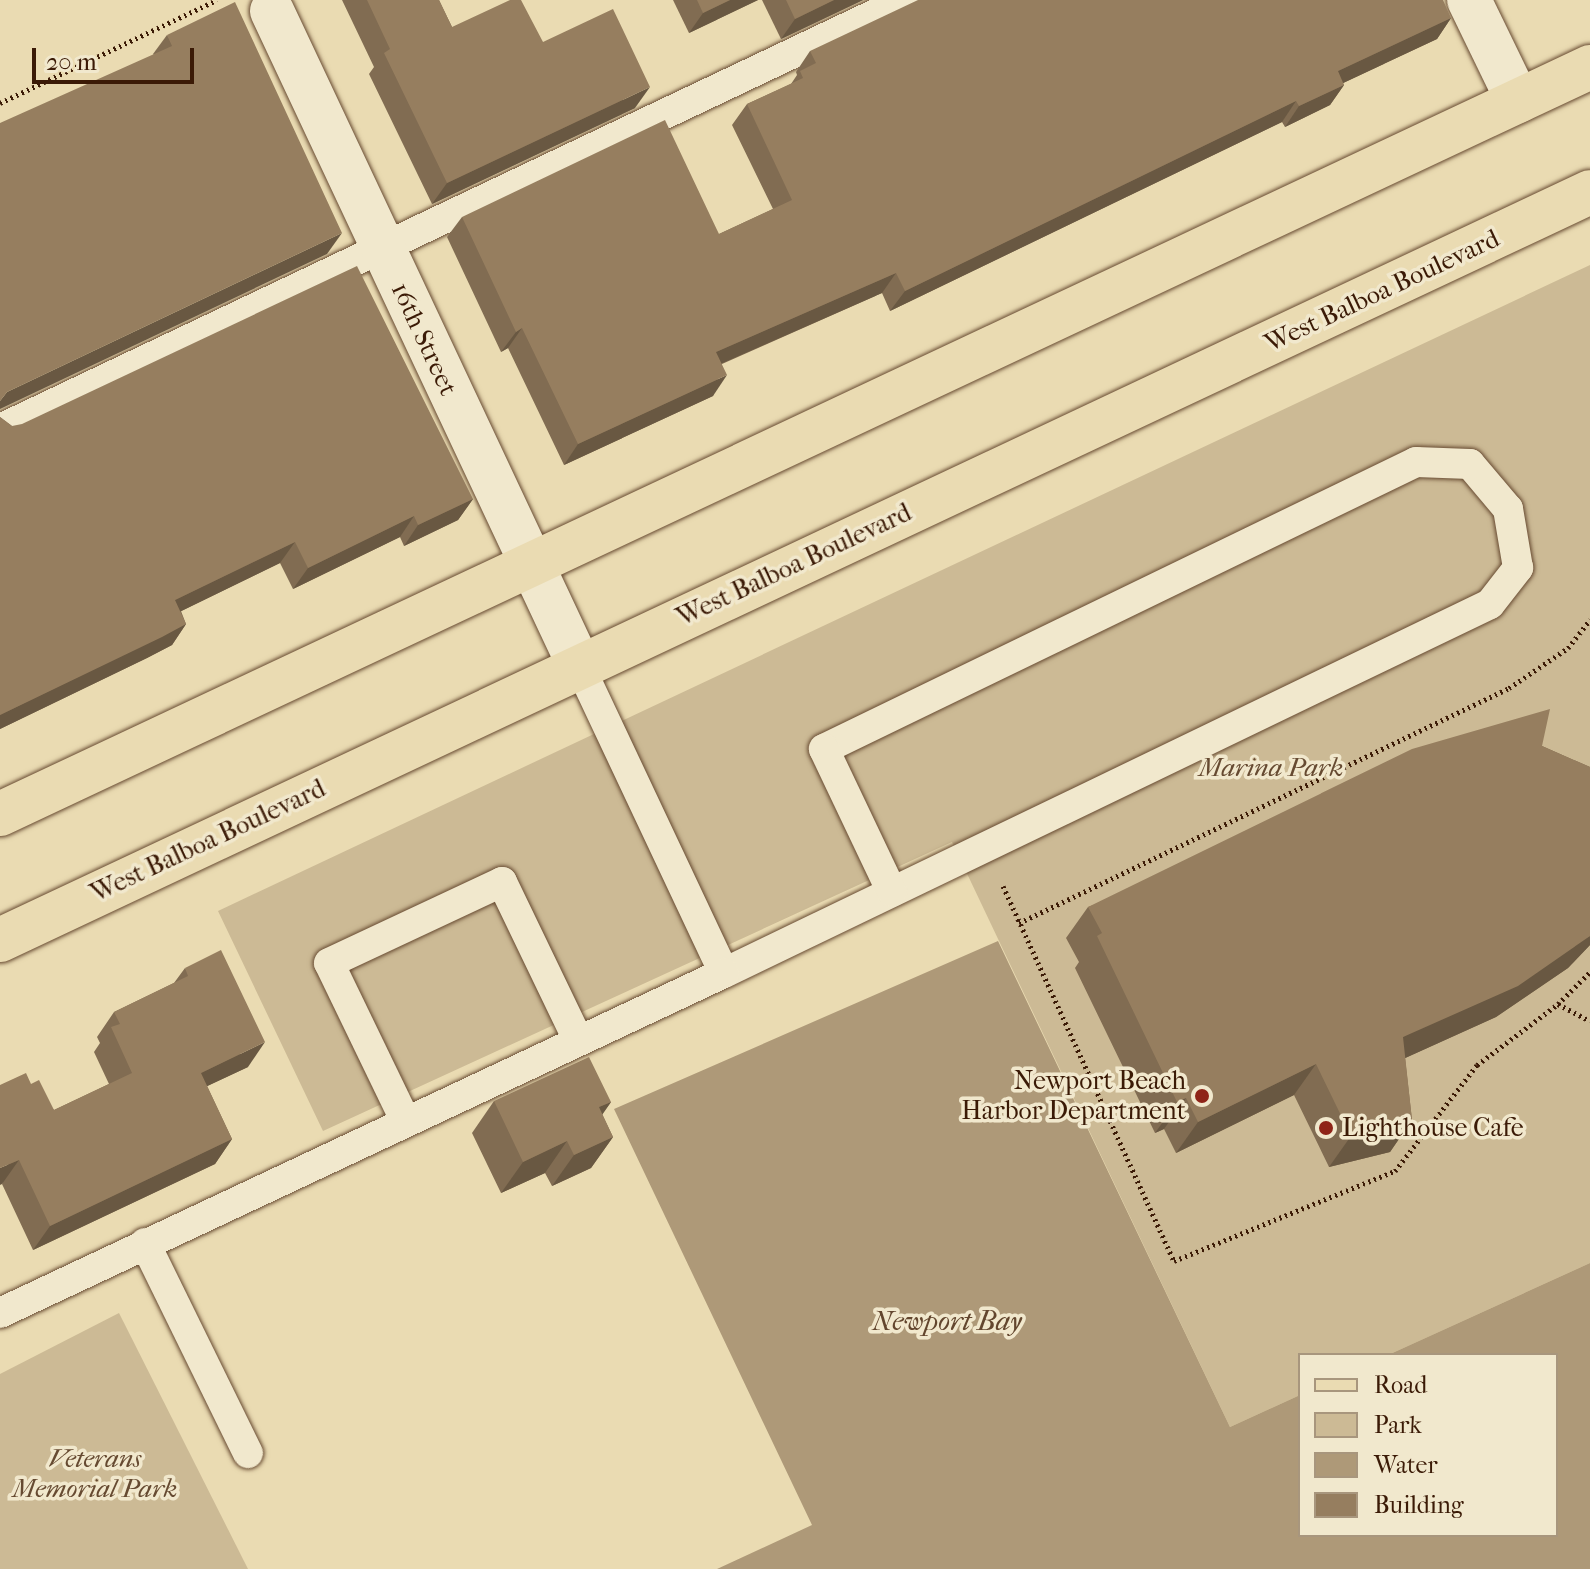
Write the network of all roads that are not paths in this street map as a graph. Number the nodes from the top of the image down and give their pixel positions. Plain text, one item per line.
1 (905, 0) edge
2 (1469, 0) edge
3 (272, 11) dead end
4 (1590, 67) edge
5 (1518, 101) junction
6 (1590, 192) edge
7 (381, 249) junction
8 (0, 429) edge
9 (531, 566) junction
10 (579, 665) junction
11 (0, 814) edge
12 (892, 892) junction
13 (0, 940) edge
14 (724, 973) junction
15 (578, 1040) junction
16 (405, 1120) junction
17 (145, 1243) junction
18 (0, 1313) edge
19 (248, 1453) dead end

1 - 7 lane
2 - 5 street
3 - 7 street, 16th Street
4 - 5 main road
5 - 9 main road
6 - 10 main road, West Balboa Boulevard
7 - 8 lane
7 - 9 street, 16th Street
9 - 10 street, 16th Street
9 - 11 main road
10 - 13 main road, West Balboa Boulevard
10 - 14 lane
12 - 12 lane
12 - 14 lane
14 - 15 lane
15 - 16 lane
15 - 16 lane
16 - 17 lane
17 - 18 lane
17 - 19 lane

